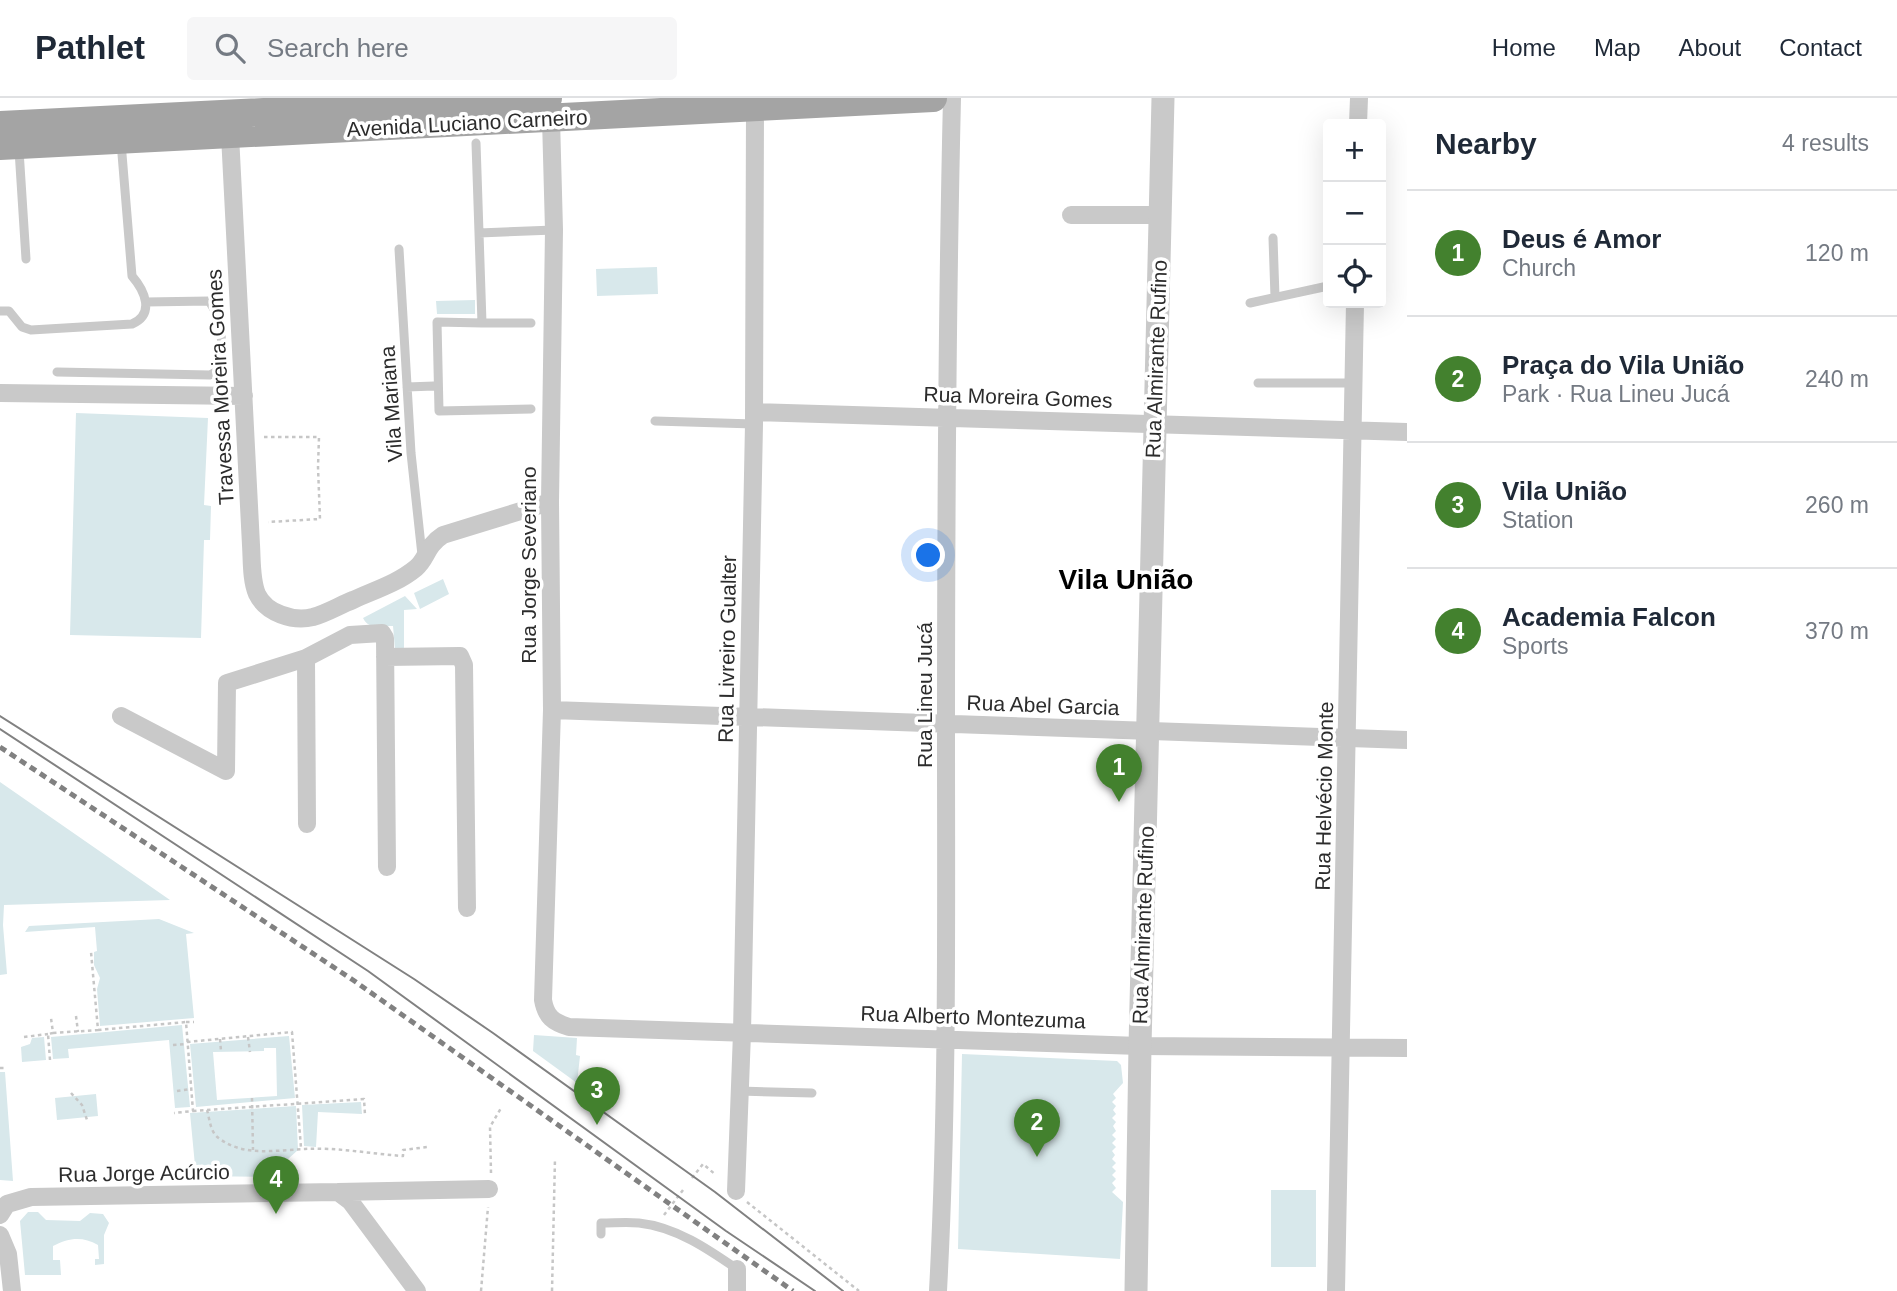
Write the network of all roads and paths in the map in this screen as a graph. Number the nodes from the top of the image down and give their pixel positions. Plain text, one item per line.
1 (933, 98) edge
2 (952, 98) edge
3 (1163, 98) edge
4 (1359, 98) edge
5 (363, 103) edge
6 (549, 108) edge
7 (755, 108) junction
8 (1358, 119) edge
9 (230, 135) junction
10 (6, 138) edge
11 (121, 140) junction
12 (476, 142) dead end
13 (1071, 215) dead end
14 (1160, 215) junction
15 (554, 230) junction
16 (480, 233) junction
17 (1273, 239) dead end
18 (399, 248) dead end
19 (26, 259) dead end
20 (1323, 287) edge
21 (1275, 297) junction
22 (146, 302) junction
23 (1250, 303) dead end
24 (1355, 308) edge
25 (0, 311) edge
26 (482, 323) junction
27 (531, 323) dead end
28 (57, 372) dead end
29 (1258, 383) dead end
30 (1353, 383) junction
31 (433, 386) dead end
32 (407, 387) junction
33 (0, 393) edge
34 (244, 396) junction
35 (531, 409) dead end
36 (755, 418) junction
37 (947, 418) junction
38 (655, 421) dead end
39 (1154, 423) junction
40 (1353, 430) junction
41 (1407, 432) edge
42 (257, 438) dead end
43 (550, 502) junction
44 (261, 522) dead end
45 (422, 557) junction
46 (311, 618) junction
47 (326, 647) junction
48 (385, 657) junction
49 (306, 658) junction
50 (552, 710) junction
51 (121, 716) dead end
52 (748, 717) junction
53 (946, 724) junction
54 (1148, 732) junction
55 (1348, 739) junction
56 (1407, 740) edge
57 (307, 824) dead end
58 (387, 867) dead end
59 (467, 908) dead end
60 (91, 952) dead end
61 (544, 1010) joint
62 (76, 1016) dead end
63 (51, 1018) dead end
64 (186, 1022) junction
65 (194, 1022) dead end
66 (98, 1030) junction
67 (78, 1031) junction
68 (742, 1033) junction
69 (48, 1034) junction
70 (53, 1034) junction
71 (24, 1037) dead end
72 (248, 1037) junction
73 (220, 1039) junction
74 (946, 1039) junction
75 (187, 1043) junction
76 (173, 1045) dead end
77 (1140, 1046) junction
78 (1342, 1046) junction
79 (1407, 1048) edge
80 (221, 1051) dead end
81 (250, 1052) dead end
82 (50, 1060) dead end
83 (579, 1079) dead end
84 (581, 1084) dead end
85 (191, 1089) junction
86 (177, 1091) dead end
87 (739, 1091) junction
88 (71, 1093) dead end
89 (811, 1093) dead end
90 (252, 1098) dead end
91 (298, 1103) junction
92 (253, 1107) junction
93 (207, 1110) junction
94 (193, 1111) junction
95 (174, 1113) dead end
96 (365, 1115) dead end
97 (87, 1120) dead end
98 (410, 1144) dead end
99 (428, 1147) dead end
100 (301, 1149) junction
101 (412, 1149) junction
102 (253, 1150) junction
103 (555, 1157) dead end
104 (716, 1175) dead end
105 (692, 1178) dead end
106 (489, 1189) dead end
107 (683, 1190) dead end
108 (736, 1191) joint
109 (338, 1192) junction
110 (0, 1215) edge
111 (660, 1221) dead end
112 (601, 1234) dead end
113 (0, 1235) edge
114 (737, 1269) joint
115 (12, 1291) edge
116 (417, 1291) edge
117 (552, 1291) edge
118 (737, 1291) edge
119 (859, 1291) edge
120 (938, 1291) edge
121 (1136, 1291) edge
122 (1336, 1291) edge

1 - 7 main road, Avenida Luciano Carneiro
2 - 37 street, Rua Lineu Jucá
3 - 14 street, Rua Almirante Rufino
4 - 8 street
5 - 6 main road, Avenida Luciano Carneiro
5 - 10 main road, Avenida Luciano Carneiro
6 - 7 main road, Avenida Luciano Carneiro
6 - 9 main road, Avenida Luciano Carneiro
6 - 15 street, Rua Jorge Severiano
7 - 36 street, Rua Livreiro Gualter
9 - 11 main road, Avenida Luciano Carneiro
9 - 34 street, Travessa Moreira Gomes
10 - 11 main road, Avenida Luciano Carneiro
10 - 19 lane
11 - 22 lane
12 - 16 lane
13 - 14 street
14 - 39 street, Rua Almirante Rufino
15 - 16 lane
15 - 43 street, Rua Jorge Severiano
16 - 26 lane
17 - 21 lane
18 - 32 lane, Vila Mariana
20 - 21 lane
21 - 23 lane
22 - 25 lane
22 - 28 lane
24 - 30 street, Rua Helvécio Monte
26 - 27 lane
26 - 35 lane
29 - 30 lane
30 - 40 street, Rua Helvécio Monte
31 - 32 lane
32 - 45 lane, Vila Mariana
33 - 34 street
34 - 46 street, Travessa Moreira Gomes
36 - 37 street, Rua Moreira Gomes
36 - 38 lane
36 - 52 street, Rua Livreiro Gualter
37 - 39 street, Rua Moreira Gomes
37 - 53 street, Rua Lineu Jucá
39 - 40 street, Rua Moreira Gomes
39 - 54 street, Rua Almirante Rufino
40 - 41 street, Rua Moreira Gomes
40 - 55 street, Rua Helvécio Monte
42 - 44 path
43 - 45 street
43 - 50 street, Rua Jorge Severiano
45 - 46 street
46 - 47 street
47 - 48 street
47 - 49 street
48 - 58 street
48 - 59 street
49 - 51 street
49 - 57 street
50 - 52 street, Rua Abel Garcia
50 - 61 street, Rua Jorge Severiano
52 - 53 street, Rua Abel Garcia
52 - 68 street, Rua Livreiro Gualter
53 - 54 street, Rua Abel Garcia
53 - 74 street, Rua Lineu Jucá
54 - 55 street, Rua Abel Garcia
54 - 77 street, Rua Almirante Rufino
55 - 56 street, Rua Abel Garcia
55 - 78 street, Rua Helvécio Monte
60 - 66 path
61 - 68 street, Rua Alberto Montezuma
62 - 67 path
63 - 70 path
64 - 65 path
64 - 66 path
64 - 75 path
66 - 67 path
67 - 70 path
68 - 74 street, Rua Alberto Montezuma
68 - 87 street, Rua Livreiro Gualter
69 - 70 path
69 - 71 path
69 - 82 path
72 - 73 path
72 - 81 path
72 - 91 path
73 - 75 path
73 - 80 path
74 - 77 street, Rua Alberto Montezuma
74 - 120 street, Rua Lineu Jucá
75 - 76 path
75 - 85 path
77 - 78 street, Rua Alberto Montezuma
77 - 121 street, Rua Almirante Rufino
78 - 79 street, Rua Alberto Montezuma
78 - 122 street, Rua Helvécio Monte
83 - 84 path
85 - 86 path
85 - 94 path
87 - 89 lane
87 - 108 street, Rua Livreiro Gualter
88 - 97 path
90 - 92 path
91 - 92 path
91 - 96 path
91 - 100 path
92 - 93 path
92 - 102 path
93 - 94 path
93 - 102 path
94 - 95 path
98 - 101 path
99 - 101 path
100 - 101 path
100 - 102 path
103 - 117 path
104 - 105 path
106 - 109 street, Rua Jorge Acúrcio
107 - 111 path
108 - 119 path
109 - 110 street, Rua Jorge Acúrcio
109 - 116 street
112 - 114 lane
113 - 115 street
114 - 118 street

